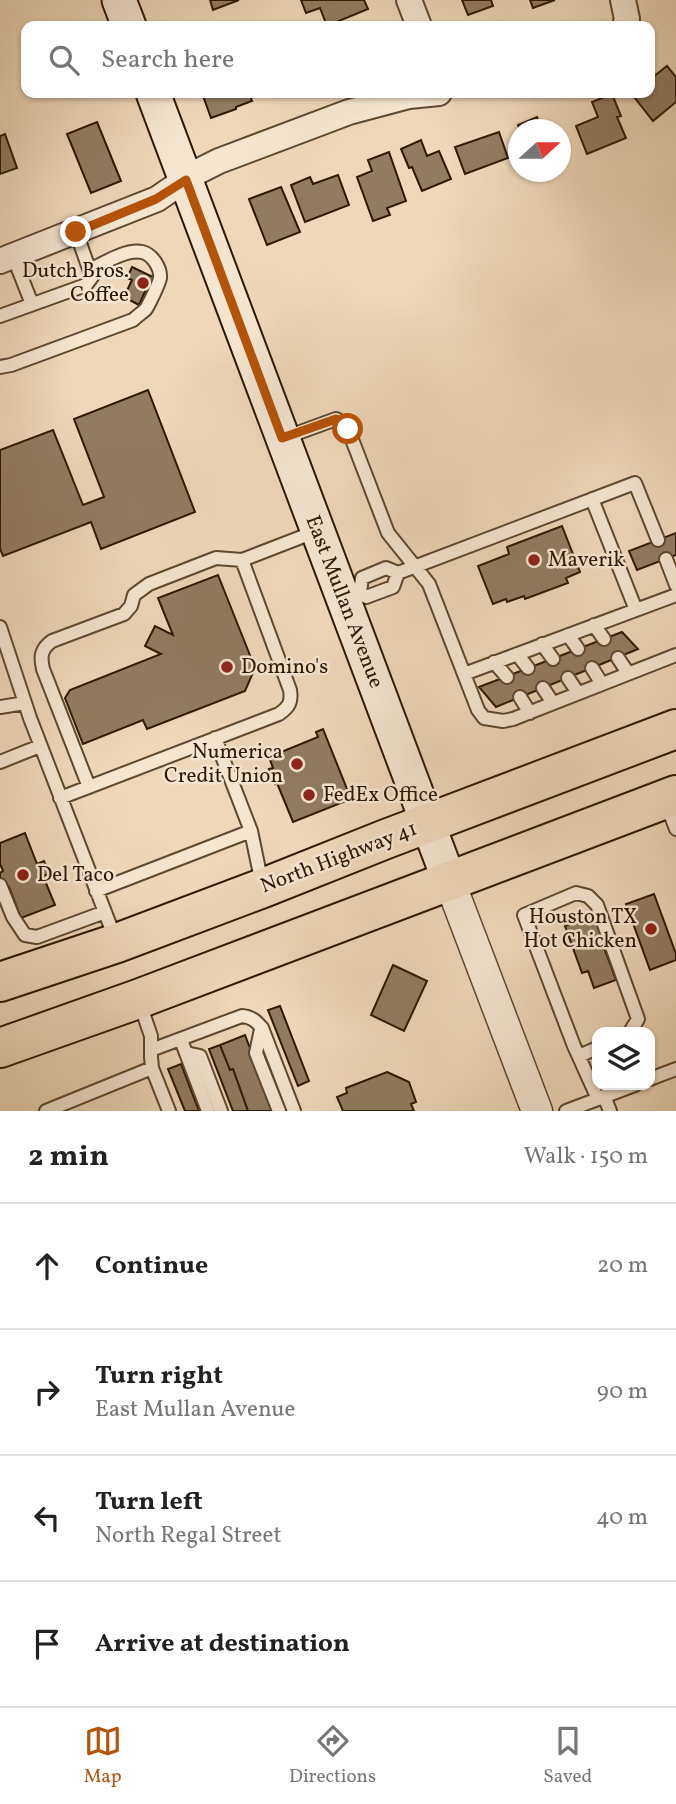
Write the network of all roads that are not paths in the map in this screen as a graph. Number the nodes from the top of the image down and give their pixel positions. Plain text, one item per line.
1 (119, 0) edge
2 (410, 0) edge
3 (623, 0) edge
4 (127, 21) edge
5 (417, 21) edge
6 (626, 21) edge
7 (155, 98) edge
8 (402, 98) edge
9 (186, 180) junction
10 (76, 232) junction
11 (7, 258) edge
12 (90, 270) junction
13 (32, 304) junction
14 (0, 316) edge
15 (0, 367) edge
16 (282, 438) junction
17 (592, 499) junction
18 (317, 531) junction
19 (658, 540) dead end
20 (666, 559) dead end
21 (242, 560) junction
22 (414, 565) junction
23 (398, 572) junction
24 (676, 584) edge
25 (676, 595) edge
26 (352, 596) junction
27 (636, 610) junction
28 (594, 625) junction
29 (0, 627) edge
30 (568, 635) junction
31 (604, 639) dead end
32 (542, 645) junction
33 (578, 649) dead end
34 (517, 654) junction
35 (676, 654) edge
36 (618, 658) dead end
37 (553, 659) dead end
38 (494, 662) junction
39 (528, 668) dead end
40 (592, 668) dead end
41 (628, 673) junction
42 (464, 674) junction
43 (507, 677) dead end
44 (568, 678) dead end
45 (602, 684) junction
46 (543, 688) dead end
47 (578, 693) junction
48 (520, 697) dead end
49 (25, 703) junction
50 (553, 703) junction
51 (0, 707) edge
52 (530, 713) junction
53 (676, 729) edge
54 (215, 738) junction
55 (40, 746) junction
56 (0, 762) edge
57 (89, 787) junction
58 (60, 798) junction
59 (672, 808) edge
60 (428, 824) junction
61 (251, 831) junction
62 (450, 880) junction
63 (0, 885) edge
64 (263, 888) junction
65 (96, 891) junction
66 (111, 927) junction
67 (0, 982) edge
68 (138, 999) junction
69 (633, 1027) edge
70 (262, 1028) junction
71 (181, 1040) junction
72 (0, 1048) edge
73 (592, 1050) edge
74 (151, 1051) junction
75 (186, 1053) junction
76 (579, 1056) junction
77 (152, 1068) junction
78 (676, 1069) edge
79 (655, 1077) edge
80 (622, 1090) edge
81 (601, 1098) junction
82 (46, 1111) edge
83 (169, 1111) edge
84 (208, 1111) edge
85 (221, 1111) edge
86 (279, 1111) edge
87 (294, 1111) edge
88 (537, 1111) edge
89 (566, 1111) edge
90 (610, 1111) edge

1 - 4 main road
2 - 5 street
3 - 6 street
7 - 9 main road, East Mullan Avenue
8 - 9 street
9 - 10 street
9 - 16 main road, East Mullan Avenue
10 - 11 street
10 - 12 lane
11 - 13 lane
12 - 13 lane
12 - 15 lane
13 - 14 lane
16 - 18 main road, East Mullan Avenue
16 - 22 lane
17 - 19 lane
17 - 22 lane
17 - 27 lane
18 - 21 lane
18 - 26 main road, East Mullan Avenue
20 - 24 lane
21 - 54 lane
21 - 57 lane
22 - 23 lane
22 - 42 lane
23 - 26 lane
23 - 26 lane
25 - 27 lane
26 - 60 main road, East Mullan Avenue
27 - 28 lane
28 - 30 lane
28 - 31 lane
29 - 49 lane
30 - 32 lane
30 - 33 lane
32 - 34 lane
32 - 37 lane
34 - 38 lane
34 - 39 lane
35 - 41 lane
36 - 41 lane
38 - 42 lane
38 - 43 lane
40 - 45 lane
41 - 45 lane
42 - 52 lane
44 - 47 lane
45 - 47 lane
46 - 50 lane
47 - 50 lane
48 - 52 lane
49 - 51 lane
49 - 55 lane
50 - 52 lane
53 - 60 main road, North Highway 41
54 - 57 lane
54 - 61 lane
55 - 56 lane
55 - 58 lane
57 - 58 lane
58 - 65 lane
59 - 62 main road
60 - 62 main road, East Mullan Avenue
60 - 64 main road, North Highway 41
61 - 64 lane
61 - 65 lane
62 - 68 main road
62 - 88 street, East Mullan Avenue
63 - 66 lane
64 - 66 main road, North Highway 41
65 - 66 lane
66 - 67 main road, North Highway 41
68 - 72 main road
68 - 74 lane
69 - 76 lane
70 - 71 lane
70 - 86 lane
70 - 87 lane
71 - 74 lane
71 - 75 lane
73 - 76 lane
74 - 77 lane
75 - 84 lane
75 - 85 lane
76 - 81 lane
77 - 82 lane
77 - 83 lane
78 - 79 lane
80 - 81 lane
81 - 89 lane
81 - 90 lane

